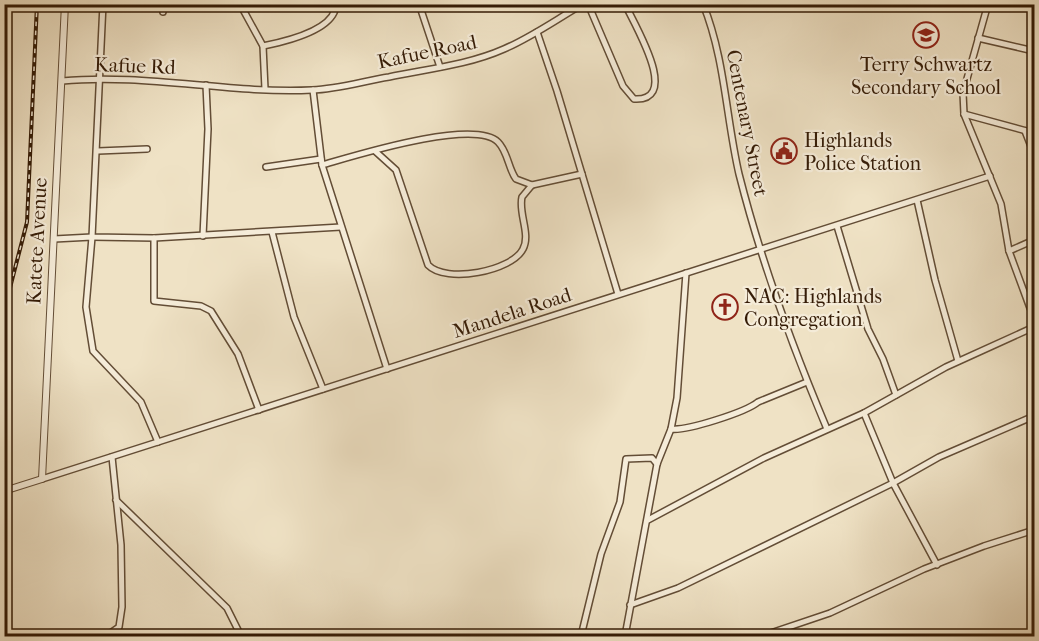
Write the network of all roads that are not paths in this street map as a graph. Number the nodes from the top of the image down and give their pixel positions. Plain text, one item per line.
1 (65, 4) edge
2 (103, 4) edge
3 (164, 4) edge
4 (332, 4) edge
5 (419, 4) edge
6 (583, 4) edge
7 (588, 4) edge
8 (625, 4) edge
9 (703, 4) edge
10 (988, 4) edge
11 (240, 5) edge
12 (163, 12) dead end
13 (537, 32) junction
14 (978, 38) junction
15 (263, 46) junction
16 (1035, 51) edge
17 (440, 67) junction
18 (98, 78) junction
19 (62, 81) junction
20 (206, 85) junction
21 (265, 89) junction
22 (313, 90) junction
23 (964, 114) junction
24 (1025, 131) junction
25 (1035, 133) edge
26 (147, 149) dead end
27 (98, 151) junction
28 (375, 151) junction
29 (1035, 154) edge
30 (322, 162) junction
31 (266, 167) dead end
32 (582, 174) junction
33 (990, 176) junction
34 (532, 185) junction
35 (917, 200) junction
36 (837, 226) junction
37 (341, 227) junction
38 (272, 232) junction
39 (203, 236) junction
40 (92, 237) junction
41 (154, 238) junction
42 (54, 239) junction
43 (1035, 240) edge
44 (761, 249) junction
45 (1009, 251) junction
46 (686, 273) junction
47 (618, 294) junction
48 (1035, 314) edge
49 (1035, 327) edge
50 (958, 361) junction
51 (387, 369) junction
52 (807, 382) junction
53 (322, 389) junction
54 (896, 395) junction
55 (259, 410) junction
56 (864, 413) junction
57 (1035, 416) edge
58 (671, 429) junction
59 (827, 429) junction
60 (158, 442) junction
61 (112, 457) junction
62 (657, 464) junction
63 (42, 479) junction
64 (893, 483) junction
65 (4, 491) edge
66 (116, 500) junction
67 (648, 520) junction
68 (1035, 530) edge
69 (937, 565) junction
70 (630, 605) junction
71 (106, 636) edge
72 (241, 636) edge
73 (581, 636) edge
74 (625, 636) edge
75 (762, 636) edge

1 - 19 street, Katete Avenue
2 - 18 street
3 - 12 street
4 - 15 street
5 - 17 street
6 - 13 street, Kafue Road
7 - 8 street
9 - 44 street, Centenary Street
10 - 14 street
11 - 15 street
13 - 17 street, Kafue Road
13 - 32 street
14 - 16 street
14 - 23 street
15 - 21 street
17 - 22 street, Kafue Road
18 - 19 street, Kafue Rd
18 - 20 street, Kafue Rd
18 - 27 street
19 - 42 street, Katete Avenue
20 - 21 street, Kafue Rd
20 - 39 street
21 - 22 street, Kafue Road
22 - 30 street
23 - 24 street
23 - 33 street
24 - 25 street
24 - 29 street
26 - 27 street
27 - 40 street
28 - 30 street
28 - 34 street
28 - 34 street
30 - 31 street
30 - 37 street
32 - 34 street
32 - 47 street
33 - 35 street, Mandela Road
33 - 45 street
35 - 36 street, Mandela Road
35 - 50 street
36 - 44 street, Mandela Road
36 - 54 street
37 - 38 street
37 - 51 street
38 - 39 street
38 - 53 street
39 - 41 street
40 - 41 street
40 - 42 street
40 - 60 street
41 - 55 street
42 - 63 street, Katete Avenue
43 - 45 street
44 - 46 street, Mandela Road
44 - 52 street, Centenary Street
45 - 48 street
46 - 47 street, Mandela Road
46 - 58 street
47 - 51 street, Mandela Road
49 - 50 street
50 - 54 street
51 - 53 street, Mandela Road
52 - 58 street
52 - 59 street, Centenary Street
53 - 55 street, Mandela Road
54 - 56 street
55 - 60 street, Mandela Road
56 - 59 street
56 - 64 street
57 - 64 street
58 - 62 street
59 - 67 street
60 - 61 street, Mandela Road
61 - 63 street, Mandela Road
61 - 66 street
62 - 67 street
62 - 73 street
63 - 65 street
64 - 69 street
64 - 70 street
66 - 71 street
66 - 72 street
67 - 70 street
68 - 69 street
69 - 75 street
70 - 74 street

